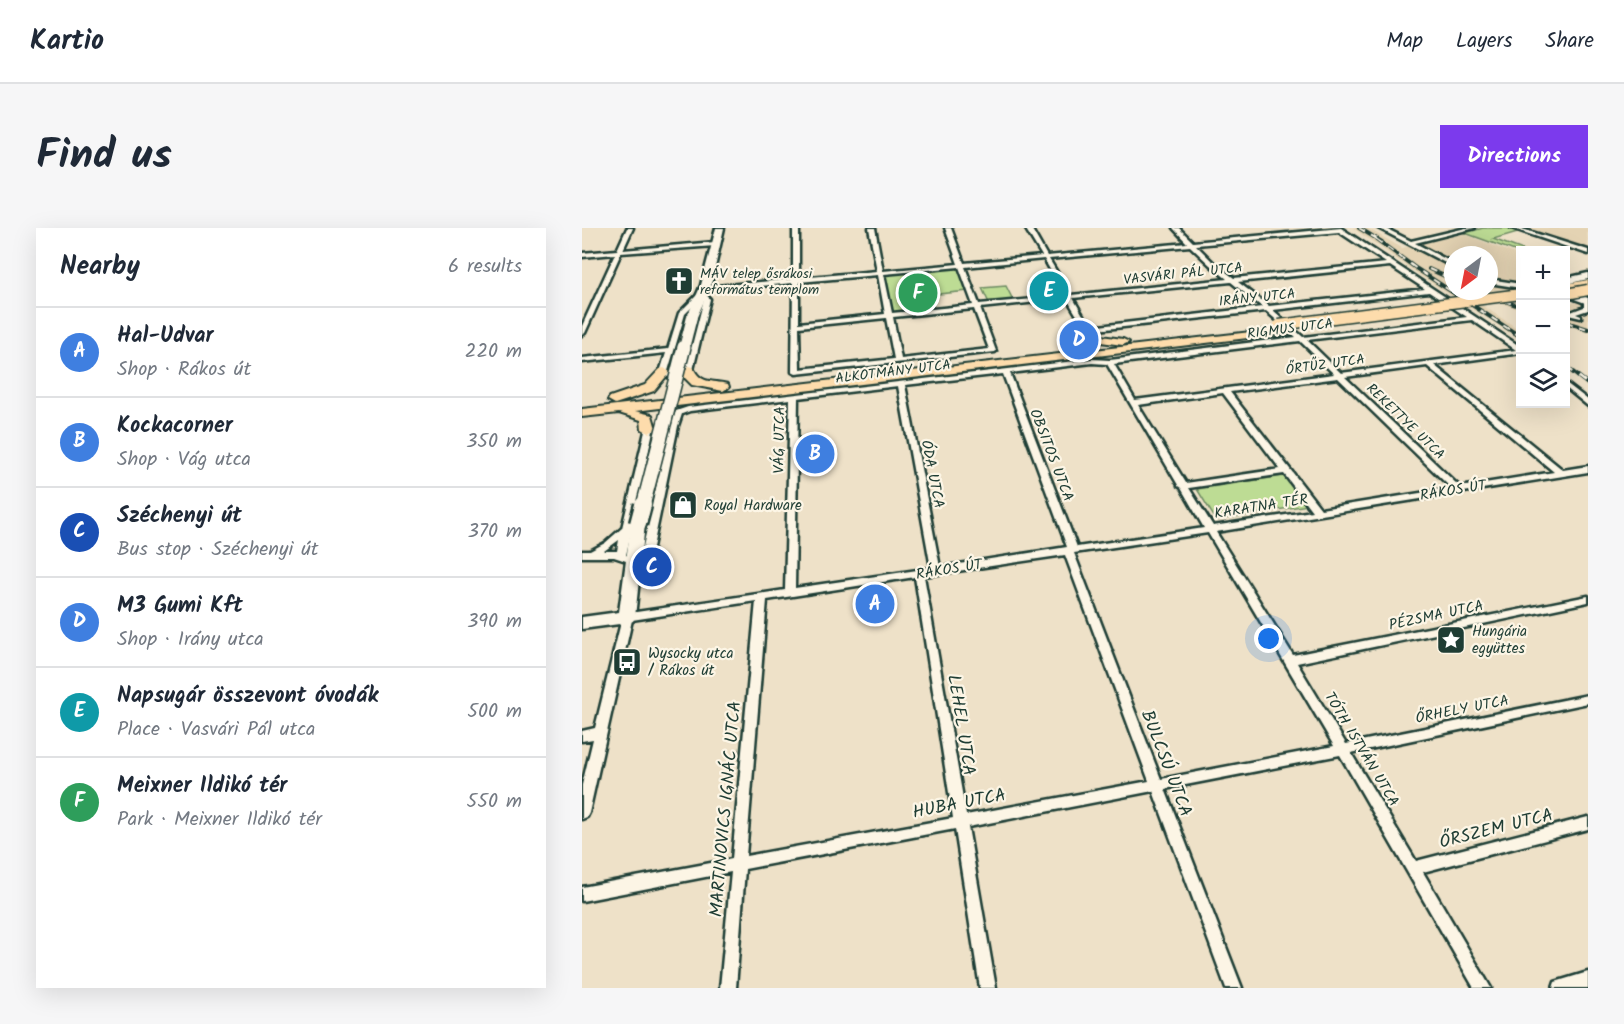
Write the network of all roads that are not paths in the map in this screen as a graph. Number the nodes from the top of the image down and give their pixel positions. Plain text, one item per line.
1 (630, 228) edge
2 (720, 228) edge
3 (796, 228) edge
4 (872, 228) edge
5 (948, 228) edge
6 (1028, 228) edge
7 (1176, 228) edge
8 (1381, 228) edge
9 (1472, 228) edge
10 (1514, 228) edge
11 (1338, 229) edge
12 (1410, 243) junction
13 (716, 244) junction
14 (1192, 245) junction
15 (620, 252) junction
16 (1586, 253) edge
17 (1575, 254) dead end
18 (582, 255) edge
19 (1045, 258) junction
20 (1444, 260) edge
21 (1391, 264) junction
22 (961, 266) junction
23 (881, 273) junction
24 (1588, 276) edge
25 (1232, 280) junction
26 (1570, 280) edge
27 (796, 281) junction
28 (1498, 282) edge
29 (1588, 283) edge
30 (1516, 285) edge
31 (1570, 286) edge
32 (1430, 290) junction
33 (1588, 290) edge
34 (704, 291) junction
35 (1570, 292) edge
36 (1570, 294) edge
37 (1516, 295) edge
38 (1070, 298) junction
39 (1588, 301) edge
40 (1516, 302) edge
41 (978, 307) junction
42 (1267, 308) junction
43 (890, 317) junction
44 (1580, 317) dead end
45 (1473, 318) junction
46 (796, 325) junction
47 (1282, 328) junction
48 (1088, 329) junction
49 (582, 333) edge
50 (1302, 339) junction
51 (1133, 346) junction
52 (1516, 347) edge
53 (670, 351) junction
54 (1516, 351) edge
55 (582, 360) edge
56 (898, 362) junction
57 (1110, 362) junction
58 (1428, 363) junction
59 (689, 370) junction
60 (1006, 371) junction
61 (664, 372) junction
62 (1340, 375) junction
63 (901, 383) junction
64 (723, 387) junction
65 (1570, 388) edge
66 (1225, 391) junction
67 (794, 396) junction
68 (710, 398) junction
69 (615, 400) junction
70 (1133, 403) junction
71 (582, 404) edge
72 (1588, 404) edge
73 (605, 410) junction
74 (582, 413) edge
75 (677, 419) junction
76 (649, 429) junction
77 (1588, 469) edge
78 (1286, 471) junction
79 (1561, 473) junction
80 (1182, 486) junction
81 (1457, 489) junction
82 (1318, 512) junction
83 (632, 527) junction
84 (1209, 530) junction
85 (1071, 550) junction
86 (587, 554) edge
87 (630, 562) junction
88 (936, 570) junction
89 (919, 573) junction
90 (790, 593) junction
91 (762, 597) junction
92 (1588, 599) edge
93 (627, 617) junction
94 (582, 623) edge
95 (1290, 660) junction
96 (1588, 699) edge
97 (601, 732) junction
98 (582, 736) edge
99 (1342, 750) junction
100 (1156, 786) junction
101 (582, 813) edge
102 (960, 823) junction
103 (1588, 823) edge
104 (738, 865) junction
105 (1413, 867) junction
106 (582, 894) edge
107 (1588, 980) edge
108 (728, 988) edge
109 (988, 988) edge
110 (1234, 988) edge
111 (1483, 988) edge
112 (1561, 988) edge

1 - 15 street
2 - 13 street
3 - 27 street
4 - 23 street
5 - 22 street
6 - 19 street
7 - 14 street, REKETTYE UTCA
8 - 12 street
9 - 12 street
10 - 16 street
11 - 14 street
11 - 21 street
12 - 20 street
13 - 15 street
13 - 34 street
14 - 19 street
14 - 25 street, REKETTYE UTCA
15 - 18 street
15 - 49 street
16 - 17 street
19 - 22 street
19 - 38 street
21 - 25 street, VASVÁRI PÁL UTCA
21 - 32 street
22 - 23 street
22 - 41 street
23 - 27 street
23 - 43 street
24 - 26 street
25 - 38 street, VASVÁRI PÁL UTCA
25 - 42 street, REKETTYE UTCA
27 - 34 street
27 - 46 street
28 - 30 street
29 - 31 main road
32 - 42 street, IRÁNY UTCA
32 - 45 street
33 - 35 main road, bridge
34 - 53 street
34 - 59 street
34 - 83 street, bridge
36 - 39 street
37 - 47 main road, bridge
38 - 41 street, VASVÁRI PÁL UTCA
38 - 48 street
39 - 44 street
40 - 47 main road
41 - 43 street, VASVÁRI PÁL UTCA
41 - 56 street, ALKOTMÁNY UTCA
42 - 48 street, IRÁNY UTCA
42 - 50 street, REKETTYE UTCA
43 - 46 street, VASVÁRI PÁL UTCA
43 - 56 street
45 - 50 street, RIGMUS UTCA
45 - 52 street
46 - 56 street, ALKOTMÁNY UTCA
47 - 51 main road
48 - 51 main road
50 - 57 street, RIGMUS UTCA
50 - 62 street, REKETTYE UTCA
51 - 57 main road
51 - 64 main road
51 - 68 main road
53 - 55 street
53 - 61 street
54 - 58 street, ŐRTŰZ UTCA
57 - 60 street, ALKOTMÁNY UTCA
57 - 70 street
58 - 62 street, ŐRTŰZ UTCA
58 - 79 street
59 - 61 street
59 - 64 main road
60 - 63 street, ALKOTMÁNY UTCA
60 - 85 street, OBSITOS UTCA
61 - 69 main road
62 - 66 street, ŐRTŰZ UTCA
62 - 81 street, REKETTYE UTCA
63 - 67 street, ALKOTMÁNY UTCA
63 - 88 street, ÓDA UTCA
64 - 69 main road
65 - 72 street
66 - 70 street, ŐRTŰZ UTCA
66 - 78 street
67 - 75 street, ALKOTMÁNY UTCA
67 - 90 street, VÁG UTCA
68 - 73 main road
68 - 75 main road
69 - 71 main road
70 - 80 street
73 - 74 main road
73 - 76 main road
75 - 76 street, ALKOTMÁNY UTCA
75 - 87 street
76 - 83 street
77 - 79 street, RÁKOS ÚT
78 - 80 street, KARATNA TÉR
78 - 82 street, KARATNA TÉR
79 - 81 street, RÁKOS ÚT
80 - 84 street, KARATNA TÉR
81 - 82 street, RÁKOS ÚT
82 - 84 street, KARATNA TÉR
83 - 86 street
83 - 87 street
84 - 85 street, RÁKOS ÚT
84 - 95 street, TÓTH ISTVÁN UTCA
85 - 88 street, RÁKOS ÚT
85 - 100 street, BULCSÚ UTCA
86 - 87 street
87 - 93 street
88 - 89 street, RÁKOS ÚT
89 - 90 street, RÁKOS ÚT
89 - 102 street, LEHEL UTCA
90 - 91 street, RÁKOS ÚT
91 - 93 street, RÁKOS ÚT
91 - 104 street, MARTINOVICS IGNÁC UTCA
92 - 95 street, PÉZSMA UTCA
93 - 94 street, RÁKOS ÚT
93 - 97 street
95 - 99 street, TÓTH ISTVÁN UTCA
96 - 99 street, ŐRHELY UTCA
97 - 98 street
97 - 101 street
99 - 100 street, HUBA UTCA
99 - 105 street, TÓTH ISTVÁN UTCA
100 - 102 street, HUBA UTCA
100 - 110 street, BULCSÚ UTCA
102 - 104 street, HUBA UTCA
102 - 109 street, LEHEL UTCA
103 - 105 street, ŐRSZEM UTCA
104 - 106 street, HUBA UTCA
104 - 108 street, MARTINOVICS IGNÁC UTCA
105 - 111 street, TÓTH ISTVÁN UTCA
107 - 112 street

